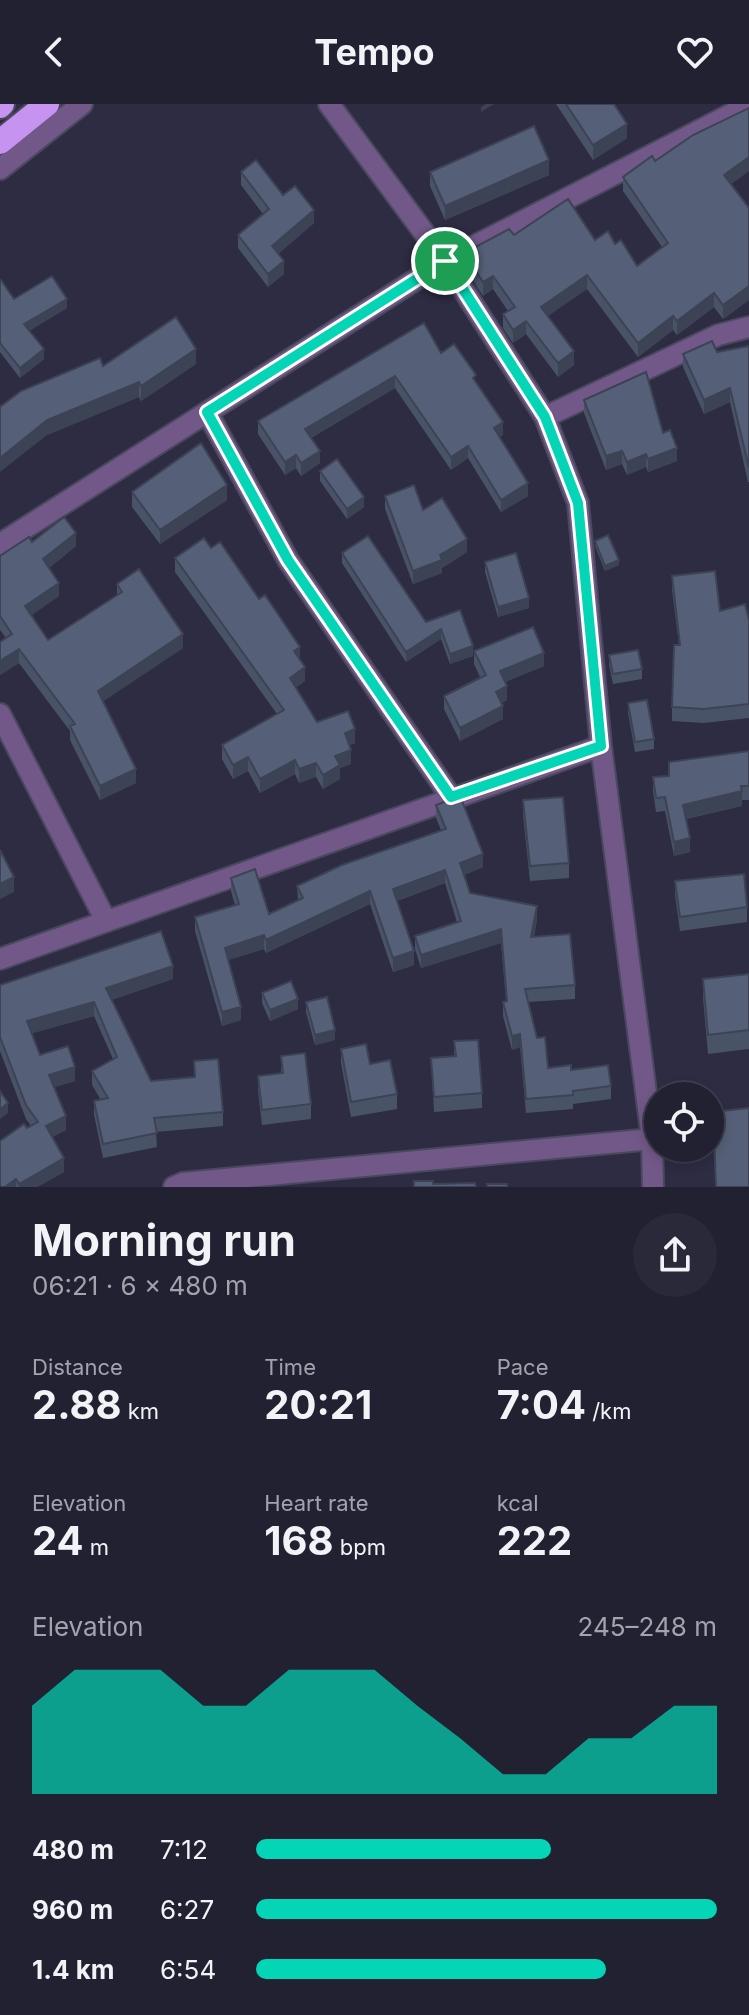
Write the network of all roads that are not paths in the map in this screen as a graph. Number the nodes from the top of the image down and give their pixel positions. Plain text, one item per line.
1 (47, 104) edge
2 (82, 104) edge
3 (329, 104) edge
4 (749, 105) edge
5 (0, 142) edge
6 (0, 169) edge
7 (445, 261) junction
8 (749, 327) edge
9 (207, 412) junction
10 (545, 417) junction
11 (0, 544) edge
12 (0, 714) edge
13 (601, 746) junction
14 (451, 797) junction
15 (106, 921) junction
16 (0, 959) edge
17 (645, 1082) edge
18 (644, 1140) edge
19 (652, 1162) edge
20 (174, 1187) edge
21 (653, 1187) edge

1 - 5 highway
2 - 6 street
3 - 7 street
4 - 7 street
7 - 9 street
7 - 10 street
8 - 10 street
9 - 11 street
9 - 14 street
10 - 13 street
12 - 15 street
13 - 14 street
13 - 17 street
14 - 15 street
15 - 16 street
18 - 20 street
19 - 21 street

